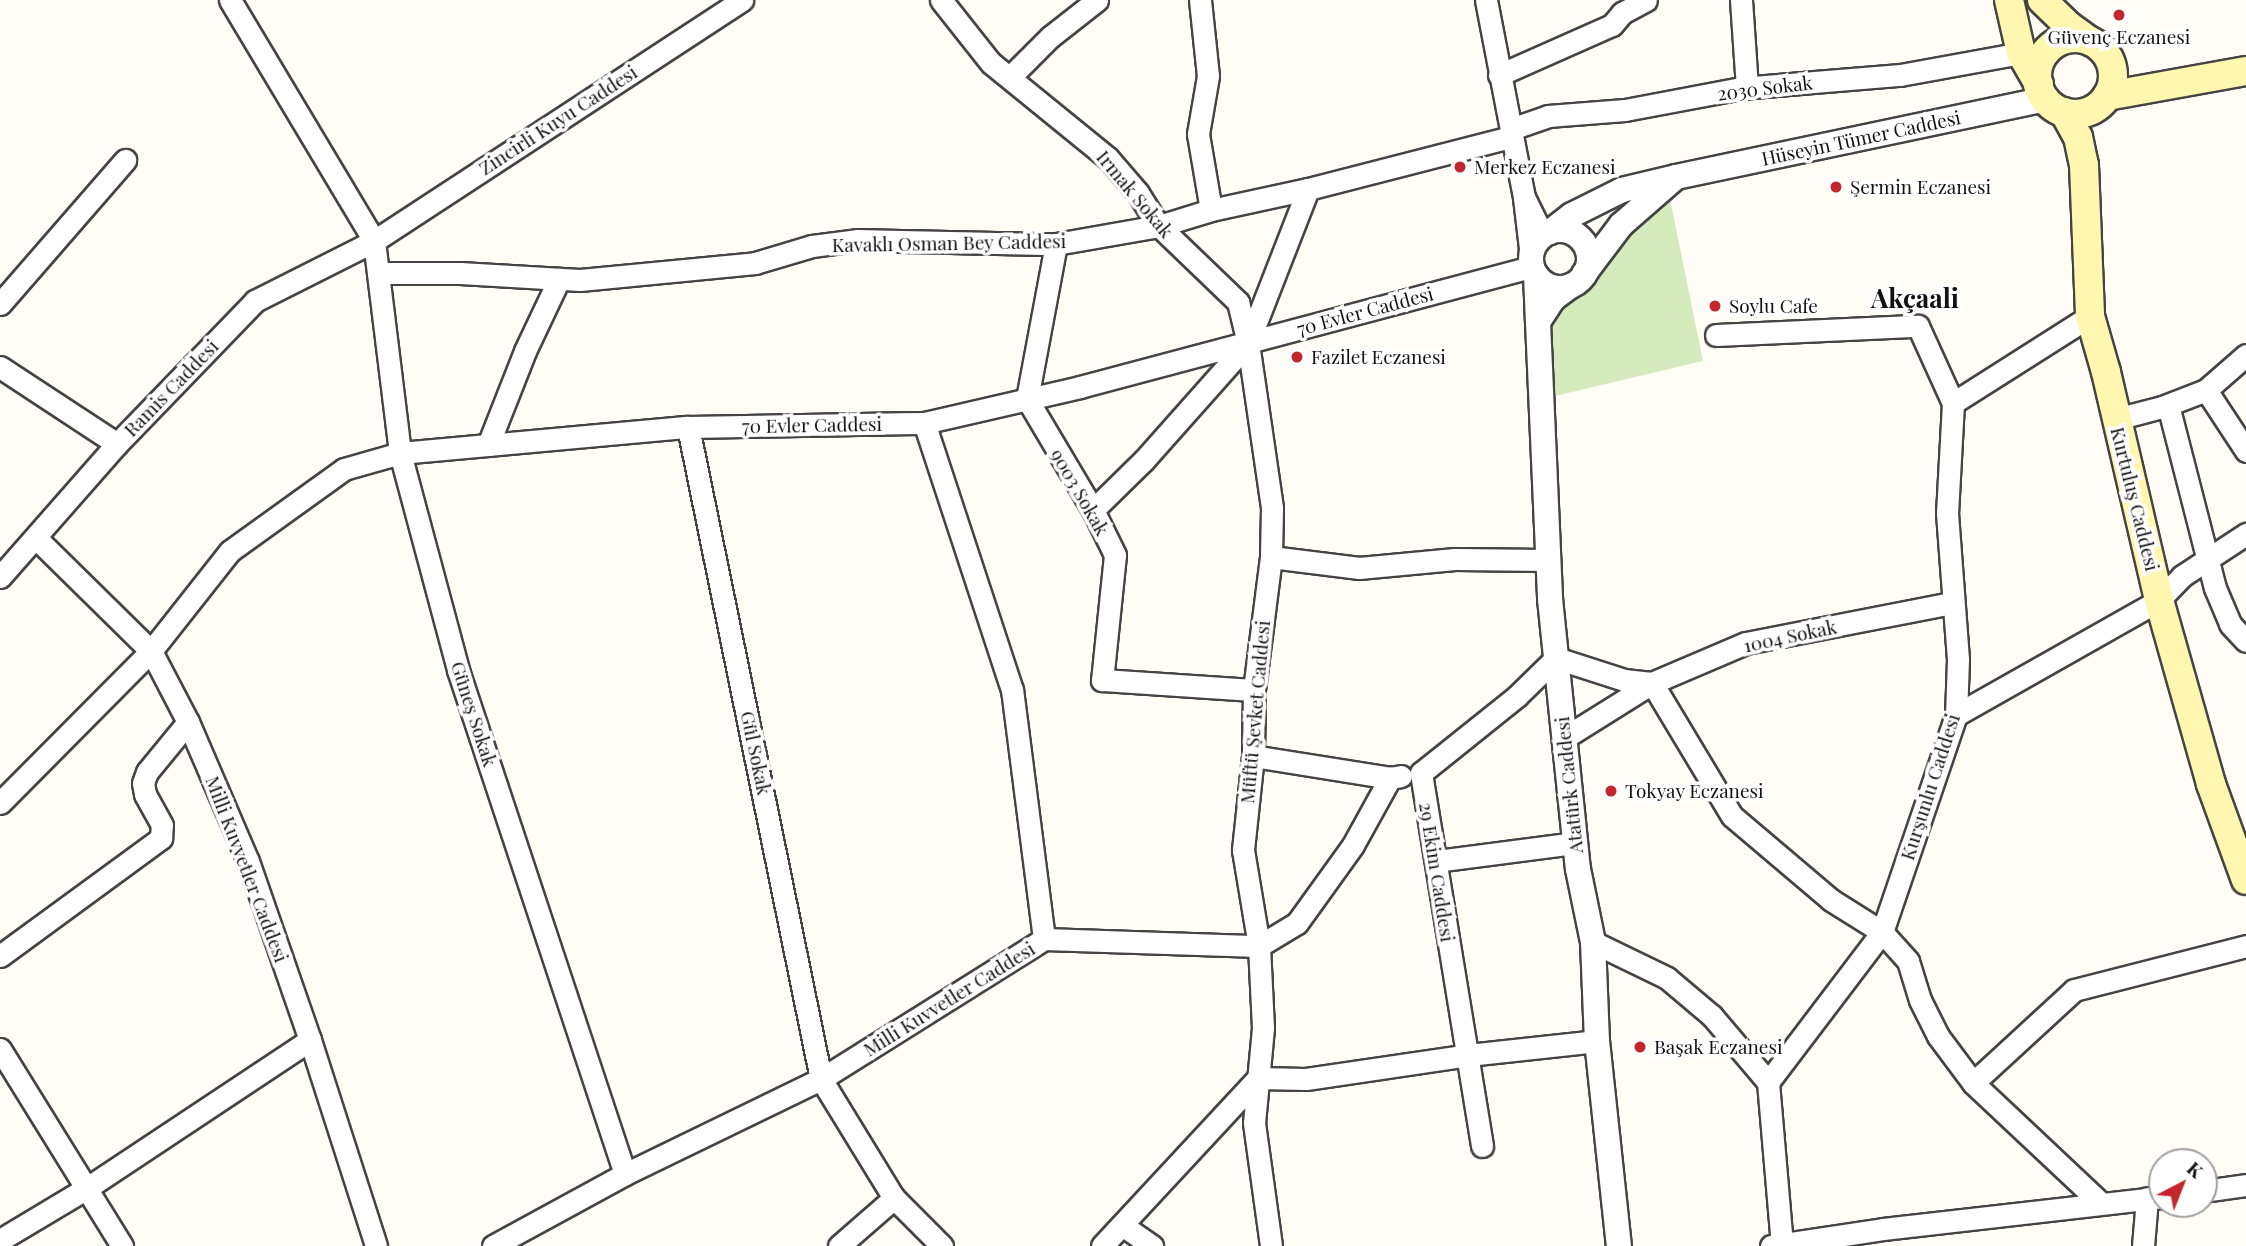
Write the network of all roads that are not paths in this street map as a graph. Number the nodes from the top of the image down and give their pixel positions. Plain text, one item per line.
1 (230, 0) edge
2 (742, 0) edge
3 (941, 0) edge
4 (1097, 0) edge
5 (1200, 0) edge
6 (1490, 0) edge
7 (1646, 0) edge
8 (1741, 0) edge
9 (2009, 0) edge
10 (2042, 0) edge
11 (2100, 50) junction
12 (2021, 52) junction
13 (2246, 71) edge
14 (1499, 75) junction
15 (1010, 77) junction
16 (2192, 81) junction
17 (1747, 88) junction
18 (2107, 96) junction
19 (2049, 98) junction
20 (1511, 133) junction
21 (125, 160) dead end
22 (1676, 177) junction
23 (1308, 190) junction
24 (1524, 197) junction
25 (1211, 210) junction
26 (1159, 226) junction
27 (1546, 234) junction
28 (374, 241) junction
29 (1056, 244) junction
30 (1533, 267) junction
31 (378, 273) junction
32 (559, 279) junction
33 (1577, 280) junction
34 (0, 304) edge
35 (2090, 316) junction
36 (1538, 322) junction
37 (1716, 335) dead end
38 (1248, 342) junction
39 (2246, 355) edge
40 (0, 367) edge
41 (2206, 390) junction
42 (1027, 400) junction
43 (1953, 403) junction
44 (2168, 405) junction
45 (2116, 419) junction
46 (924, 423) junction
47 (688, 427) junction
48 (117, 444) junction
49 (488, 445) junction
50 (2246, 451) edge
51 (400, 453) junction
52 (1093, 510) junction
53 (2246, 534) edge
54 (37, 539) junction
55 (1271, 557) junction
56 (2208, 557) junction
57 (1548, 560) junction
58 (0, 577) edge
59 (2159, 600) junction
60 (1952, 603) junction
61 (2246, 641) edge
62 (151, 651) junction
63 (1556, 658) junction
64 (1652, 683) junction
65 (1254, 690) junction
66 (1956, 715) junction
67 (188, 722) junction
68 (1564, 738) junction
69 (1253, 756) junction
70 (1421, 773) junction
71 (1390, 778) junction
72 (0, 803) edge
73 (1575, 843) junction
74 (1436, 861) junction
75 (2246, 880) edge
76 (1881, 932) junction
77 (1044, 939) junction
78 (1594, 942) junction
79 (1259, 946) junction
80 (2246, 946) edge
81 (0, 956) edge
82 (310, 1040) junction
83 (1597, 1041) junction
84 (0, 1049) edge
85 (1468, 1055) junction
86 (1258, 1078) junction
87 (821, 1079) junction
88 (1768, 1082) junction
89 (1973, 1083) junction
90 (1482, 1146) dead end
91 (625, 1174) junction
92 (2246, 1185) edge
93 (87, 1188) junction
94 (2218, 1189) edge
95 (894, 1198) junction
96 (2148, 1198) edge
97 (2101, 1203) junction
98 (2150, 1218) edge
99 (1122, 1225) junction
100 (0, 1240) edge
101 (1785, 1245) edge
102 (122, 1246) edge
103 (376, 1246) edge
104 (493, 1246) edge
105 (839, 1246) edge
106 (942, 1246) edge
107 (1102, 1246) edge
108 (1152, 1246) edge
109 (1271, 1246) edge
110 (1619, 1246) edge
111 (2143, 1246) edge

1 - 28 street
2 - 28 street, Zincirli Kuyu Caddesi
3 - 15 street, Irmak Sokak
4 - 15 street
5 - 25 street
6 - 14 street
7 - 14 street
8 - 17 street
9 - 12 main road, Kurtuluş Caddesi
10 - 11 main road
11 - 16 main road
11 - 18 main road
11 - 19 main road
12 - 17 street, 2030 Sokak
12 - 19 main road, Kurtuluş Caddesi
13 - 16 main road
14 - 20 street
15 - 26 street, Irmak Sokak
16 - 18 main road
17 - 20 street, 2030 Sokak
18 - 19 main road
19 - 22 street, Hüseyin Tümer Caddesi
19 - 35 main road, Kurtuluş Caddesi
20 - 23 street, Kavaklı Osman Bey Caddesi
20 - 24 street
21 - 34 street
22 - 27 street, Hüseyin Tümer Caddesi
22 - 33 street
23 - 25 street, Kavaklı Osman Bey Caddesi
23 - 38 street, Müftü Şevket Caddesi
24 - 27 street
24 - 30 street
25 - 26 street, Kavaklı Osman Bey Caddesi
26 - 29 street, Kavaklı Osman Bey Caddesi
26 - 38 street, Irmak Sokak
27 - 30 street
27 - 33 street
28 - 31 street, Güneş Sokak
28 - 48 street, Ramis Caddesi
29 - 32 street, Kavaklı Osman Bey Caddesi
29 - 42 street
30 - 33 street
30 - 36 street, Atatürk Caddesi
30 - 38 street, 70 Evler Caddesi
31 - 32 street, Kavaklı Osman Bey Caddesi
31 - 51 street, Güneş Sokak
32 - 49 street
33 - 36 street
35 - 43 street
35 - 45 main road, Kurtuluş Caddesi
36 - 57 street, Atatürk Caddesi
37 - 43 street, Kurşunlu Caddesi
38 - 42 street, 70 Evler Caddesi
38 - 52 street
38 - 55 street, Müftü Şevket Caddesi
39 - 41 street
40 - 48 street
41 - 44 street
41 - 50 street
42 - 46 street, 70 Evler Caddesi
42 - 52 street, 9003 Sokak
43 - 60 street, Kurşunlu Caddesi
44 - 45 street
44 - 56 street
45 - 59 main road, Kurtuluş Caddesi
46 - 47 street, 70 Evler Caddesi
46 - 77 street, Milli Kuvvetler Caddesi
47 - 49 street, 70 Evler Caddesi
47 - 87 street, Gül Sokak
48 - 54 street, Ramis Caddesi
49 - 51 street, 70 Evler Caddesi
51 - 62 street, 70 Evler Caddesi
51 - 91 street, Güneş Sokak
52 - 65 street, 9003 Sokak
53 - 56 street
54 - 58 street, Ramis Caddesi
54 - 62 street, Milli Kuvvetler Caddesi
55 - 57 street
55 - 65 street, Müftü Şevket Caddesi
56 - 59 street
56 - 61 street
57 - 63 street, Atatürk Caddesi
59 - 66 street
59 - 75 main road, Kurtuluş Caddesi
60 - 64 street, 1004 Sokak
60 - 66 street, Kurşunlu Caddesi
62 - 67 street, Milli Kuvvetler Caddesi
62 - 72 street, 70 Evler Caddesi
63 - 64 street
63 - 68 street, Atatürk Caddesi
63 - 70 street
64 - 68 street, 1004 Sokak
64 - 76 street
65 - 69 street, Müftü Şevket Caddesi
66 - 76 street, Kurşunlu Caddesi
67 - 81 street
67 - 82 street, Milli Kuvvetler Caddesi
68 - 73 street, Atatürk Caddesi
69 - 71 street
69 - 79 street, Müftü Şevket Caddesi
70 - 71 street
70 - 74 street, 29 Ekim Caddesi
71 - 79 street
73 - 74 street
73 - 78 street, Atatürk Caddesi
74 - 85 street, 29 Ekim Caddesi
76 - 88 street, Kurşunlu Caddesi
76 - 89 street
77 - 79 street
77 - 87 street, Milli Kuvvetler Caddesi
78 - 83 street, Atatürk Caddesi
78 - 88 street
79 - 86 street, Müftü Şevket Caddesi
80 - 89 street
82 - 93 street
82 - 103 street, Milli Kuvvetler Caddesi
83 - 85 street
83 - 110 street, Atatürk Caddesi
84 - 93 street
85 - 86 street
85 - 90 street, 29 Ekim Caddesi
86 - 99 street
86 - 109 street, Müftü Şevket Caddesi
87 - 91 street, Milli Kuvvetler Caddesi
87 - 95 street, Gül Sokak
88 - 101 street
89 - 97 street
91 - 104 street, Milli Kuvvetler Caddesi
92 - 94 street
93 - 100 street
93 - 102 street
95 - 105 street
95 - 106 street, Gül Sokak
96 - 97 street
97 - 101 street
98 - 111 street
99 - 107 street
99 - 108 street

